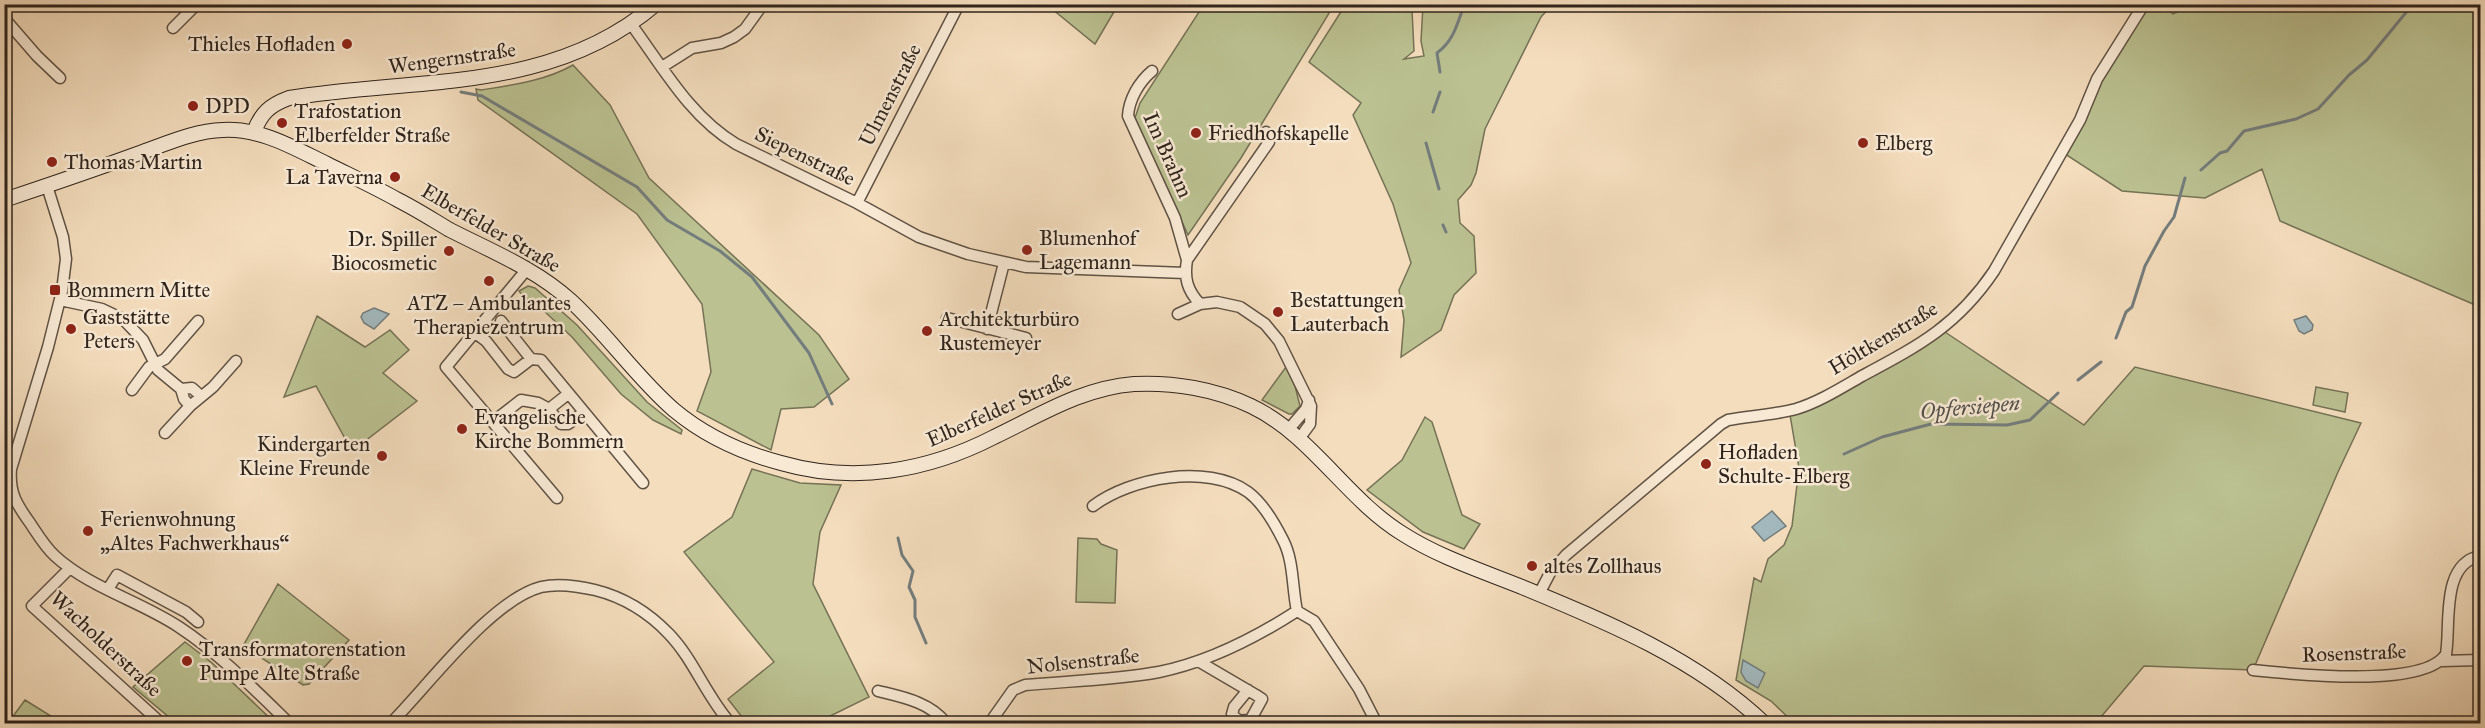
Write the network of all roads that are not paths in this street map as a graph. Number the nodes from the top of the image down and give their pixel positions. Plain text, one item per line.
1 (197, 4) edge
2 (656, 4) edge
3 (763, 4) edge
4 (959, 4) edge
5 (2144, 4) edge
6 (4, 18) edge
7 (631, 24) junction
8 (173, 28) dead end
9 (662, 67) junction
10 (1152, 71) dead end
11 (60, 78) dead end
12 (254, 132) junction
13 (1266, 132) dead end
14 (47, 186) junction
15 (4, 200) edge
16 (857, 203) junction
17 (1187, 260) junction
18 (1004, 263) junction
19 (527, 269) junction
20 (1185, 273) junction
21 (60, 300) junction
22 (1200, 304) junction
23 (1178, 314) dead end
24 (947, 318) dead end
25 (198, 321) dead end
26 (501, 321) dead end
27 (987, 329) junction
28 (474, 332) junction
29 (1026, 338) dead end
30 (531, 359) junction
31 (236, 361) dead end
32 (154, 365) junction
33 (181, 389) junction
34 (132, 390) dead end
35 (568, 394) junction
36 (201, 396) junction
37 (190, 406) junction
38 (549, 409) junction
39 (584, 412) junction
40 (494, 421) junction
41 (165, 433) dead end
42 (1294, 434) junction
43 (8, 470) edge
44 (643, 483) dead end
45 (557, 498) dead end
46 (1093, 506) dead end
47 (2481, 556) edge
48 (70, 568) junction
49 (108, 589) junction
50 (1539, 594) junction
51 (1297, 611) junction
52 (198, 622) dead end
53 (2481, 660) edge
54 (1198, 661) junction
55 (2442, 661) junction
56 (2253, 670) dead end
57 (1248, 690) dead end
58 (878, 691) dead end
59 (162, 723) edge
60 (290, 723) edge
61 (390, 723) edge
62 (731, 723) edge
63 (945, 723) edge
64 (979, 723) edge
65 (989, 723) edge
66 (1377, 723) edge
67 (1765, 723) edge

1 - 8 street
2 - 7 main road, Wengernstraße
3 - 9 street
4 - 16 street, Ulmenstraße
5 - 50 street, Höltkenstraße
6 - 11 street
7 - 9 street, Siepenstraße
7 - 12 main road, Wengernstraße
9 - 16 street, Siepenstraße
10 - 17 street, Im Brahm
12 - 14 main road, Elberfelder Straße
12 - 19 main road, Elberfelder Straße
13 - 17 street
14 - 15 main road, Elberfelder Straße
14 - 21 street
16 - 18 street, Siepenstraße
17 - 20 street
18 - 20 street, Siepenstraße
18 - 27 street
19 - 28 street
19 - 42 main road, Elberfelder Straße
20 - 22 street
21 - 32 street
21 - 43 street
22 - 23 street
22 - 42 street
24 - 27 street
25 - 32 street
26 - 30 street
27 - 29 street
28 - 30 street
28 - 40 street
30 - 35 street
31 - 36 street
32 - 33 street
32 - 34 street
33 - 36 street
33 - 37 street
35 - 38 street
35 - 39 street
36 - 37 street
37 - 41 street
38 - 39 street
38 - 40 street
39 - 44 street
40 - 45 street
42 - 50 main road, Elberfelder Straße
43 - 48 street
46 - 51 street
47 - 55 street
48 - 49 street
48 - 59 street, Wacholderstraße
49 - 52 street
49 - 60 street
50 - 67 main road, Elberfelder Straße
51 - 54 street, Nolsenstraße
51 - 66 street
53 - 55 street, Rosenstraße
54 - 57 street
54 - 65 street, Nolsenstraße
55 - 56 street, Rosenstraße
58 - 63 street
61 - 62 street
63 - 64 street

